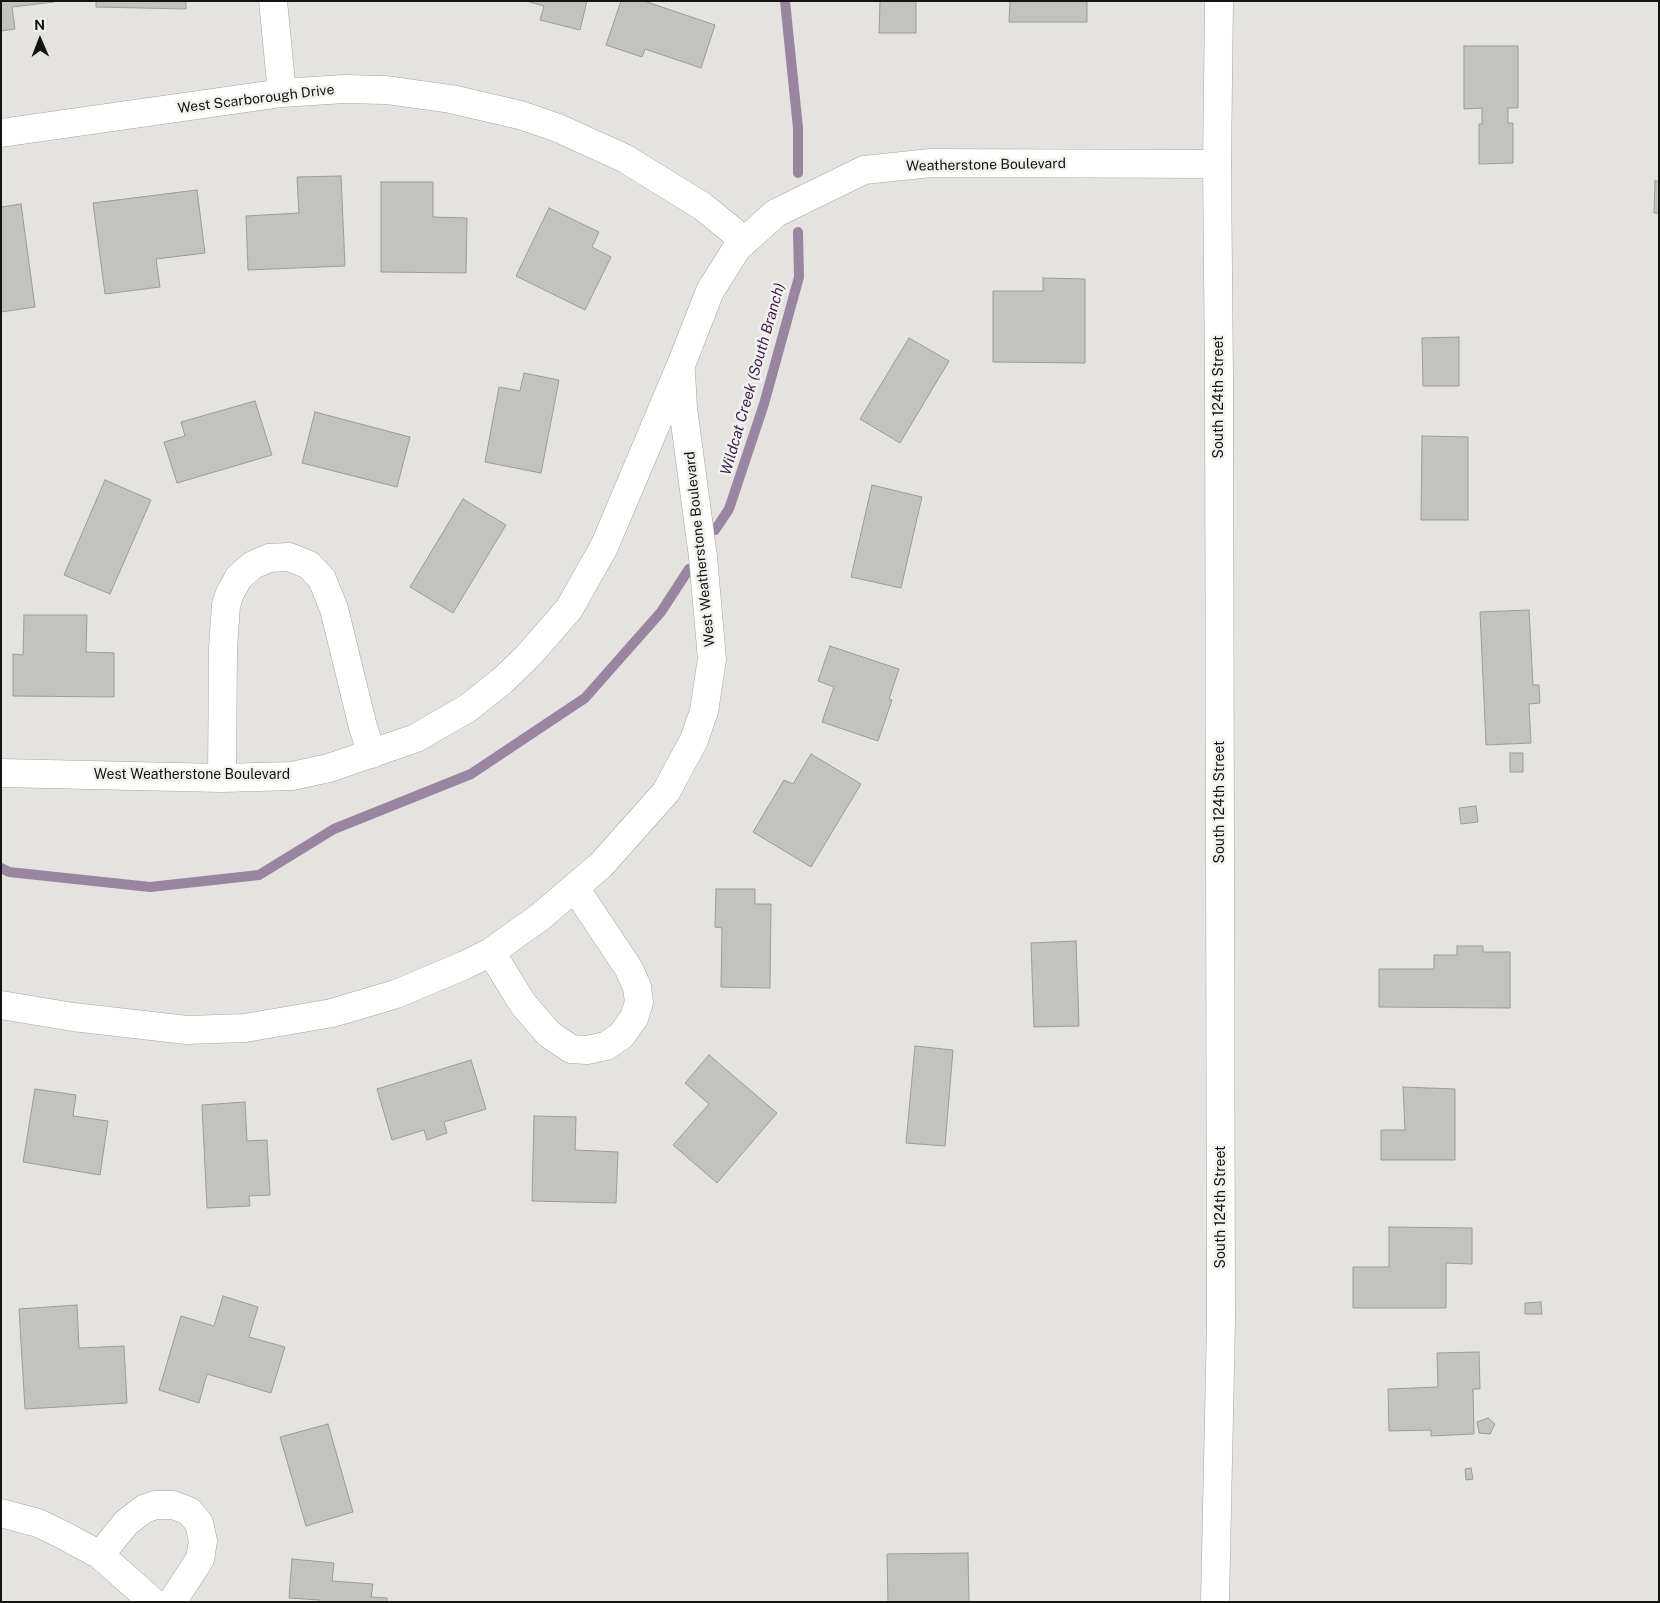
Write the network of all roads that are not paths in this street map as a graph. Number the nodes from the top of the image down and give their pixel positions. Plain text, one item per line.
1 (273, 1) edge
2 (1220, 1) edge
3 (282, 93) junction
4 (1, 132) edge
5 (1217, 164) junction
6 (745, 241) junction
7 (681, 365) junction
8 (372, 754) junction
9 (1, 773) edge
10 (222, 778) junction
11 (575, 888) junction
12 (491, 952) junction
13 (1, 1005) edge
14 (1, 1513) edge
15 (100, 1556) junction
16 (153, 1602) edge
17 (172, 1602) edge
18 (1215, 1602) edge

1 - 3 street
2 - 5 street, South 124th Street
3 - 4 street, West Scarborough Drive
3 - 6 street, West Scarborough Drive
5 - 6 street, Weatherstone Boulevard
5 - 18 street, South 124th Street
6 - 7 street, West Weatherstone Boulevard
7 - 8 street, West Weatherstone Boulevard
7 - 11 street, West Weatherstone Boulevard
8 - 10 street, West Weatherstone Boulevard
8 - 10 street
9 - 10 street, West Weatherstone Boulevard
11 - 12 street, West Weatherstone Boulevard
11 - 12 street
12 - 13 street, West Weatherstone Boulevard
14 - 15 street
15 - 16 street
15 - 17 street

